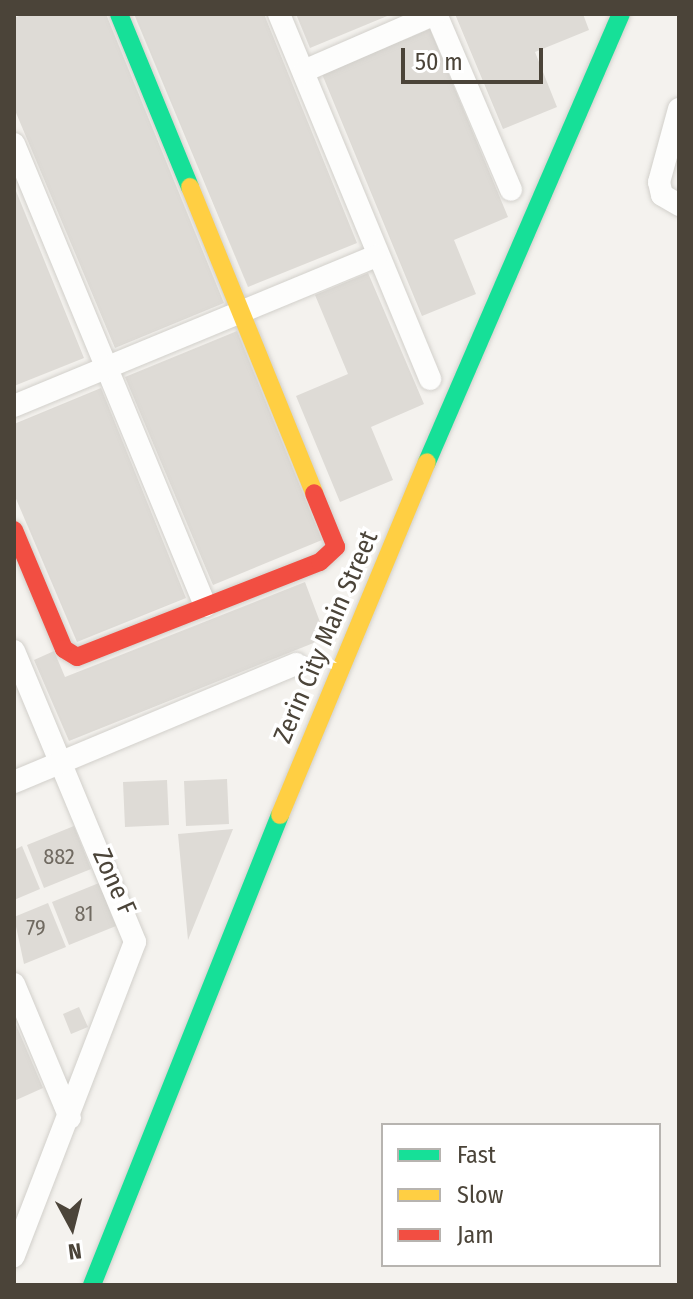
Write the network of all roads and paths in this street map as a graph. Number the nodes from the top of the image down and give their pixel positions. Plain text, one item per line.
1 (119, 14) edge
2 (279, 14) edge
3 (436, 14) edge
4 (621, 14) edge
5 (304, 71) junction
6 (679, 109) edge
7 (14, 144) edge
8 (511, 190) dead end
9 (679, 205) edge
10 (376, 256) junction
11 (240, 310) junction
12 (106, 366) junction
13 (430, 379) dead end
14 (14, 406) edge
15 (14, 530) edge
16 (205, 606) junction
17 (14, 651) edge
18 (296, 664) dead end
19 (61, 763) junction
20 (14, 782) edge
21 (14, 984) edge
22 (70, 1118) junction
23 (14, 1256) edge
24 (92, 1285) edge

1 - 11 street
2 - 5 street
3 - 5 street
3 - 8 street
4 - 24 street, Zerin City Main Street
5 - 10 street
6 - 9 street
7 - 12 street
10 - 11 street
10 - 13 street
11 - 12 street
11 - 16 street
12 - 14 street
12 - 16 street
15 - 16 street
17 - 19 street, Zone F
18 - 19 street
19 - 20 street
19 - 22 street, Zone F
21 - 22 street
22 - 23 street, Zone F

